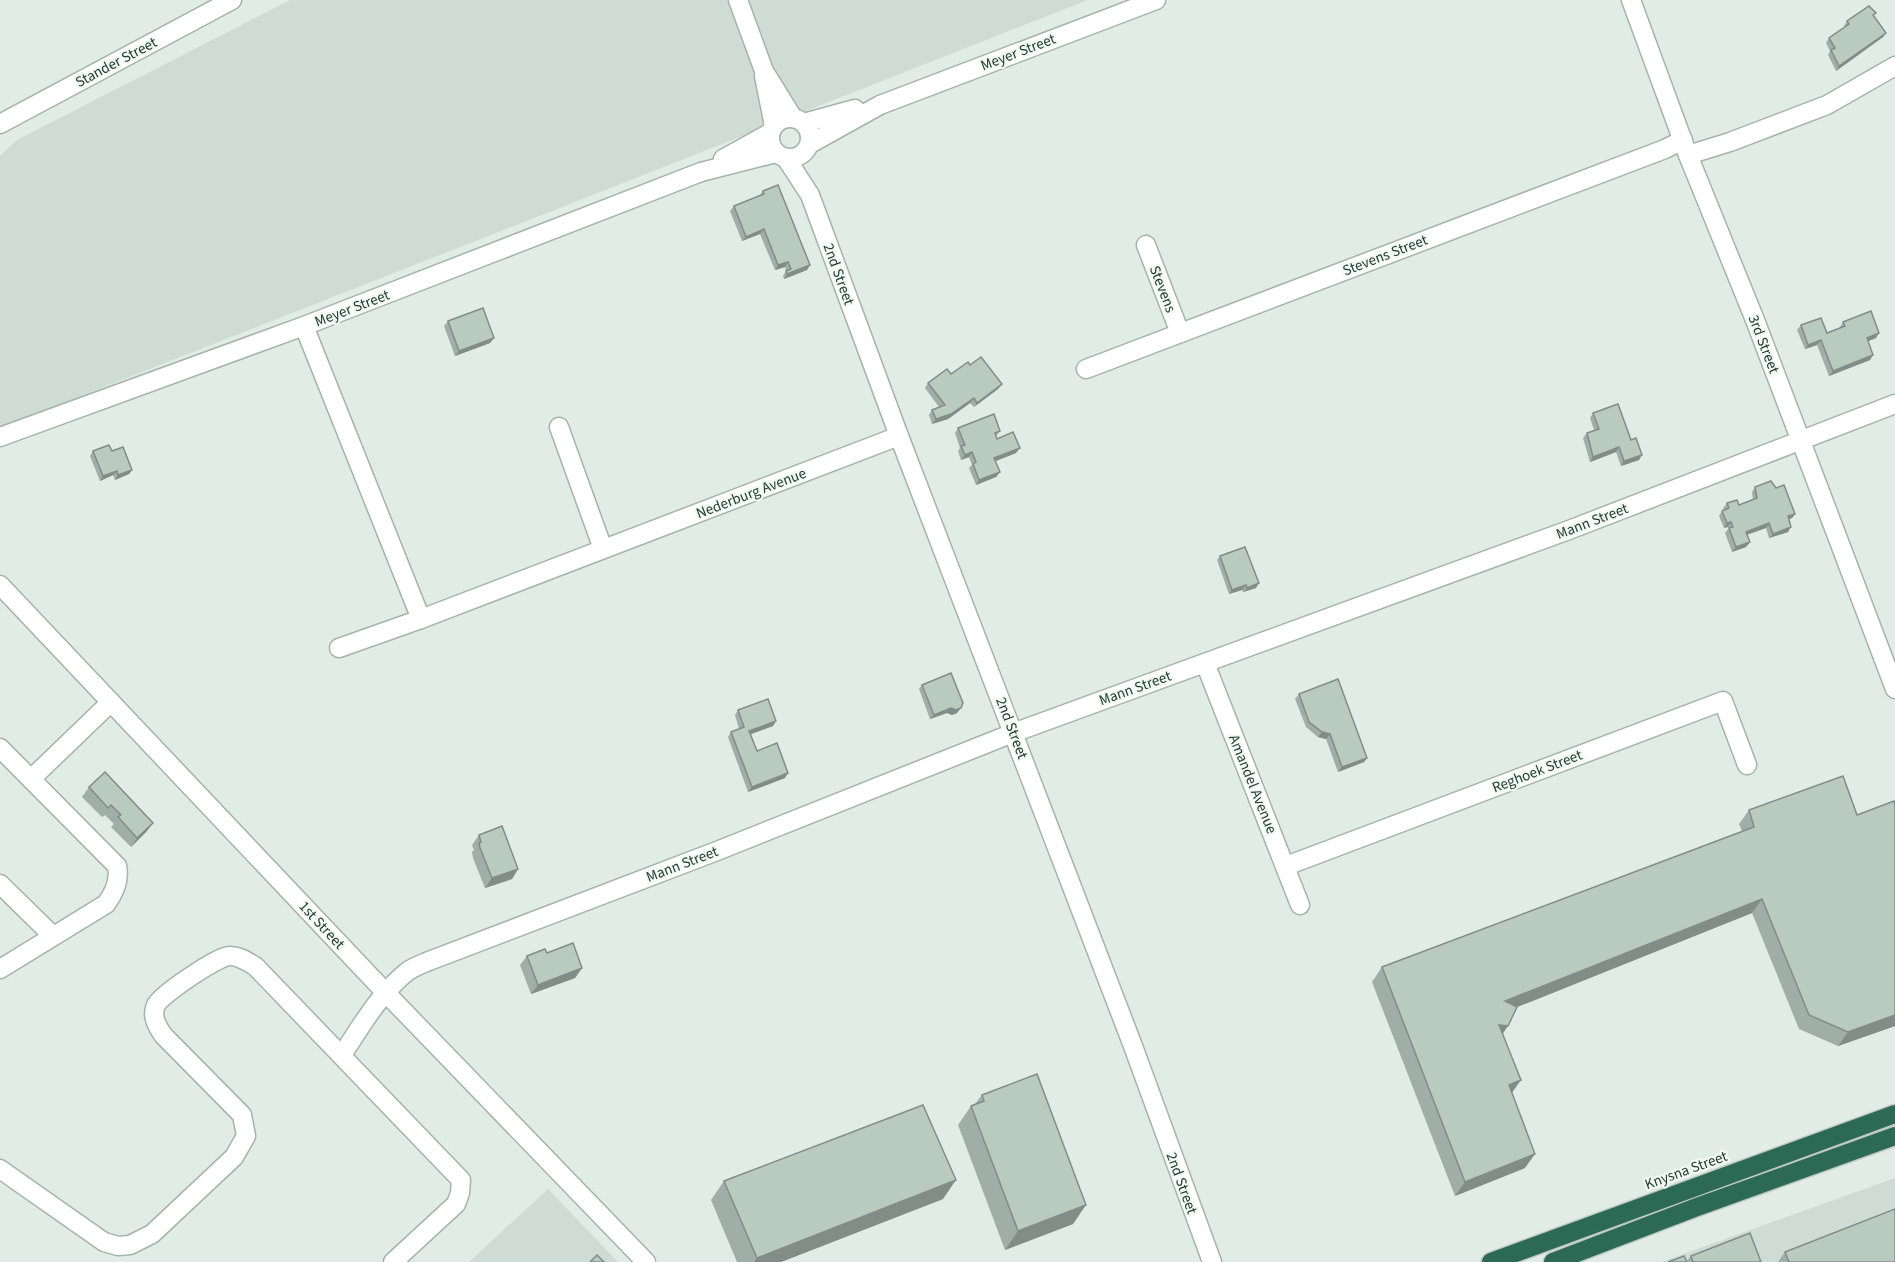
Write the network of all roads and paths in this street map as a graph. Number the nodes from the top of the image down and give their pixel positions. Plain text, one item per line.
1 (232, 0) edge
2 (738, 0) edge
3 (1156, 0) edge
4 (1631, 0) edge
5 (1895, 66) edge
6 (764, 71) junction
7 (880, 105) junction
8 (798, 120) junction
9 (0, 124) edge
10 (772, 130) junction
11 (807, 148) junction
12 (1685, 148) junction
13 (781, 156) junction
14 (701, 172) junction
15 (810, 195) junction
16 (1146, 245) dead end
17 (304, 326) junction
18 (1180, 333) junction
19 (1086, 369) dead end
20 (1895, 405) edge
21 (559, 427) dead end
22 (899, 436) junction
23 (0, 437) edge
24 (1801, 440) junction
25 (603, 549) junction
26 (0, 585) edge
27 (421, 619) junction
28 (339, 648) dead end
29 (1205, 663) junction
30 (1895, 688) edge
31 (111, 702) junction
32 (1013, 733) junction
33 (0, 748) edge
34 (1747, 765) dead end
35 (31, 779) junction
36 (1286, 866) junction
37 (0, 884) edge
38 (1300, 905) dead end
39 (53, 936) junction
40 (0, 969) edge
41 (386, 993) junction
42 (342, 1055) junction
43 (1895, 1114) edge
44 (1895, 1136) edge
45 (0, 1169) edge
46 (393, 1262) edge
47 (646, 1262) edge
48 (1212, 1262) edge
49 (1491, 1262) edge
50 (1553, 1262) edge

1 - 9 street, Stander Street
2 - 6 street
3 - 7 street, Meyer Street
4 - 12 street, 3rd Street
5 - 12 street, Stevens Street
6 - 8 street
6 - 10 street
7 - 8 street, Meyer Street
7 - 11 street, Meyer Street
8 - 10 street
8 - 11 street
10 - 13 street
10 - 14 street, Meyer Street
11 - 13 street
11 - 15 street, 2nd Street
12 - 18 street, Stevens Street
12 - 24 street, 3rd Street
13 - 14 street, Meyer Street
13 - 15 street, 2nd Street
14 - 17 street, Meyer Street
15 - 22 street, 2nd Street
16 - 18 street, Stevens
17 - 23 street, Meyer Street
17 - 27 street
18 - 19 street, Stevens Street
20 - 24 street, Mann Street
21 - 25 street
22 - 25 street, Nederburg Avenue
22 - 32 street, 2nd Street
24 - 29 street, Mann Street
24 - 30 street, 3rd Street
25 - 27 street, Nederburg Avenue
26 - 31 street, 1st Street
27 - 28 street, Nederburg Avenue
29 - 32 street, Mann Street
29 - 36 street, Amandel Avenue
31 - 35 street
31 - 41 street, 1st Street
32 - 41 street, Mann Street
32 - 48 street, 2nd Street
33 - 35 street
34 - 36 street, Reghoek Street
35 - 39 street
36 - 38 street, Amandel Avenue
37 - 39 street
39 - 40 street
41 - 42 street, Mann Street
41 - 47 street, 1st Street
42 - 45 street
42 - 46 street
43 - 49 highway, Knysna Street
44 - 50 highway

